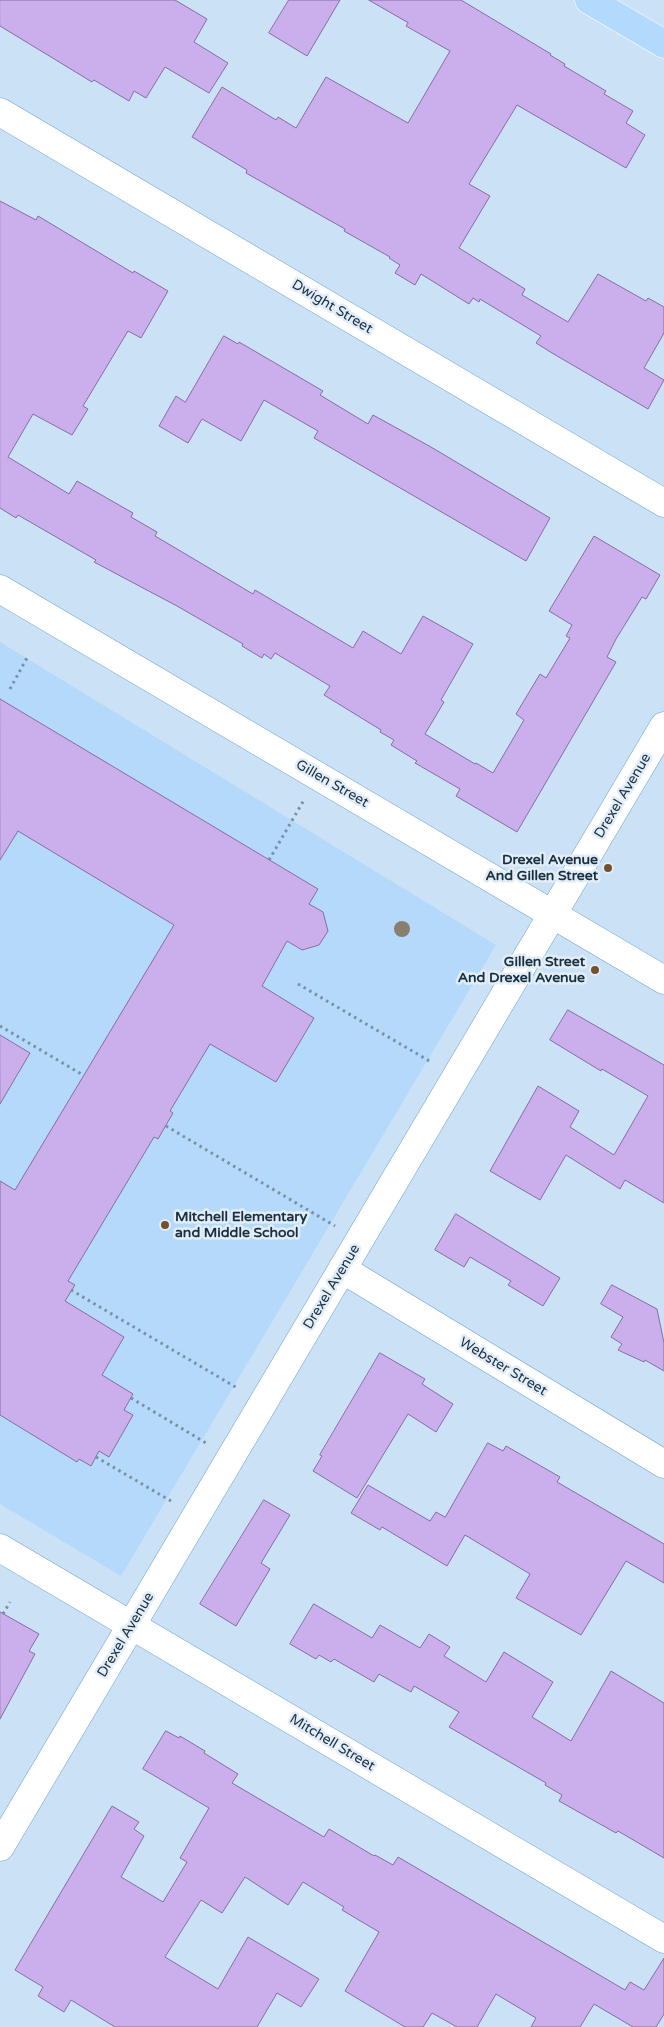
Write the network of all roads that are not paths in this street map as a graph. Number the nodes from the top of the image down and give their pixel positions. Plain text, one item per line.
1 (589, 0) edge
2 (664, 44) edge
3 (0, 112) edge
4 (664, 503) edge
5 (0, 589) edge
6 (664, 726) edge
7 (553, 914) junction
8 (664, 980) edge
9 (342, 1270) junction
10 (664, 1464) edge
11 (0, 1548) edge
12 (132, 1625) junction
13 (0, 1847) edge
14 (664, 1939) edge

1 - 2 main road
3 - 4 street, Dwight Street
5 - 7 street, Gillen Street
6 - 7 street, Drexel Avenue
7 - 8 street, Gillen Street
7 - 9 street, Drexel Avenue
9 - 10 street, Webster Street
9 - 12 street, Drexel Avenue
11 - 12 street, Mitchell Street
12 - 13 street, Drexel Avenue
12 - 14 street, Mitchell Street

